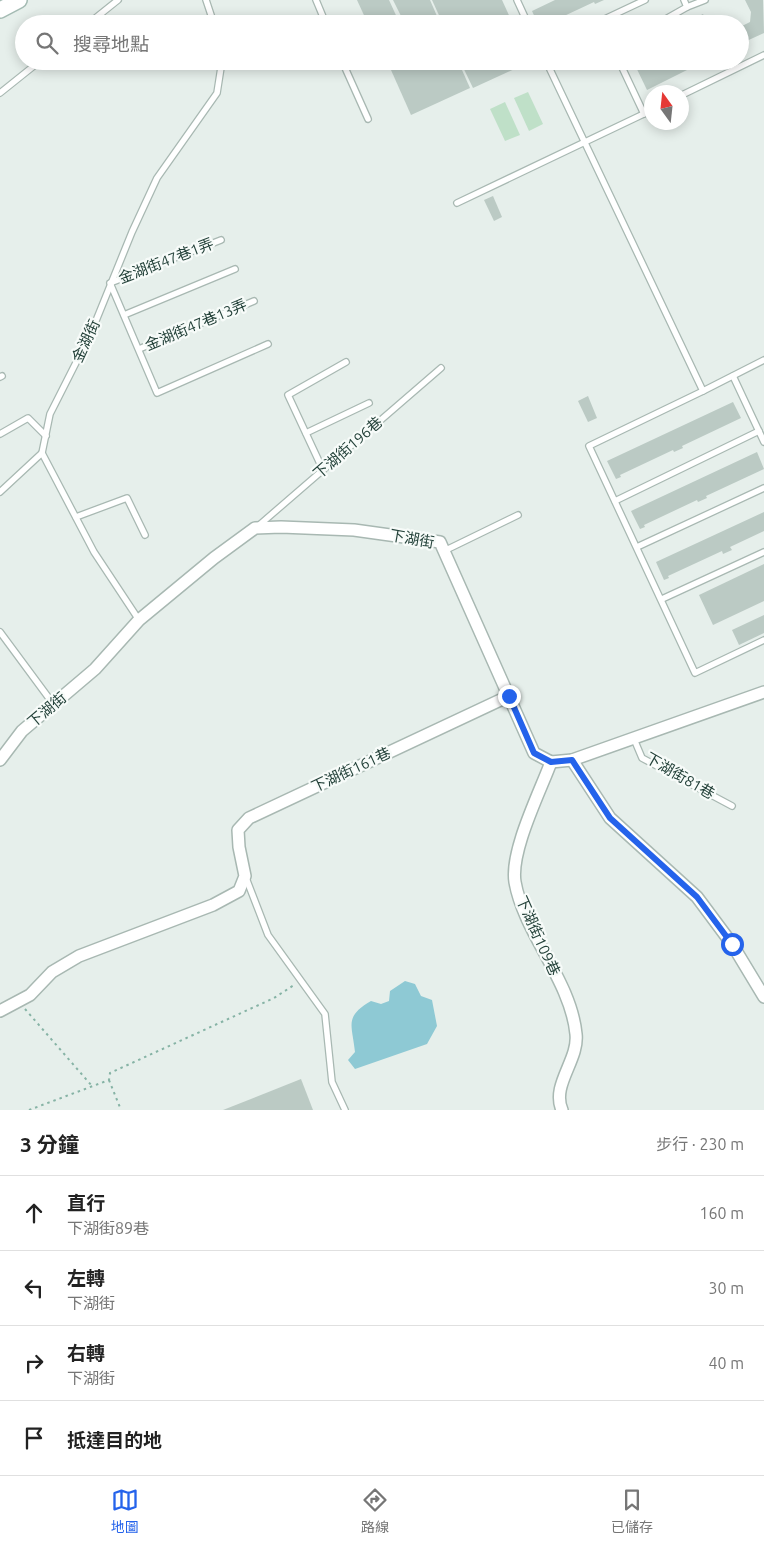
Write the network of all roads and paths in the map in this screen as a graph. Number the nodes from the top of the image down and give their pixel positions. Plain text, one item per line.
1 (19, 0) edge
2 (118, 0) edge
3 (206, 0) edge
4 (316, 0) edge
5 (517, 0) edge
6 (646, 0) edge
7 (684, 0) edge
8 (705, 0) edge
9 (687, 7) junction
10 (0, 10) edge
11 (99, 15) edge
12 (211, 15) edge
13 (322, 15) edge
14 (524, 15) edge
15 (614, 15) edge
16 (673, 15) edge
17 (764, 55) edge
18 (749, 62) edge
19 (29, 70) edge
20 (221, 70) edge
21 (346, 70) edge
22 (550, 70) edge
23 (623, 70) edge
24 (733, 70) edge
25 (689, 92) edge
26 (0, 93) edge
27 (644, 114) joint
28 (368, 119) dead end
29 (585, 142) junction
30 (457, 203) dead end
31 (221, 240) dead end
32 (235, 270) dead end
33 (110, 283) junction
34 (254, 300) dead end
35 (124, 315) junction
36 (268, 344) dead end
37 (139, 349) junction
38 (764, 360) edge
39 (346, 362) dead end
40 (441, 368) dead end
41 (733, 376) junction
42 (704, 391) junction
43 (369, 403) dead end
44 (759, 431) junction
45 (306, 433) junction
46 (0, 434) edge
47 (46, 436) junction
48 (764, 442) edge
49 (42, 453) junction
50 (323, 470) junction
51 (764, 488) edge
52 (0, 492) edge
53 (615, 501) junction
54 (518, 515) dead end
55 (76, 517) junction
56 (255, 528) junction
57 (145, 535) dead end
58 (637, 547) junction
59 (444, 551) junction
60 (764, 552) edge
61 (662, 599) junction
62 (139, 620) junction
63 (0, 632) edge
64 (764, 640) edge
65 (764, 692) edge
66 (509, 696) junction
67 (54, 705) junction
68 (634, 739) junction
69 (0, 760) edge
70 (572, 760) junction
71 (551, 762) junction
72 (732, 806) dead end
73 (245, 876) junction
74 (301, 980) junction
75 (764, 997) edge
76 (19, 1002) junction
77 (0, 1011) edge
78 (109, 1080) junction
79 (92, 1086) junction
80 (29, 1110) edge
81 (122, 1110) edge
82 (345, 1110) edge
83 (562, 1110) edge

1 - 10 street
2 - 11 lane
3 - 12 lane
4 - 13 lane
5 - 14 lane
6 - 15 lane
7 - 9 lane
8 - 9 lane
9 - 16 lane
17 - 18 lane
19 - 26 lane
20 - 33 lane, 金湖街
21 - 28 lane
22 - 29 lane
23 - 27 lane
24 - 25 lane
27 - 29 lane
29 - 30 lane
29 - 42 lane
31 - 33 lane, 金湖街47巷1弄
32 - 35 lane
33 - 35 lane
33 - 47 lane, 金湖街
34 - 37 lane, 金湖街47巷13弄
35 - 37 lane
36 - 37 lane
38 - 41 lane
39 - 45 lane
40 - 50 lane, 下湖街196巷
41 - 42 lane
41 - 44 lane
42 - 53 lane
43 - 45 lane
44 - 48 lane
44 - 53 lane
45 - 50 lane
46 - 47 lane
47 - 49 lane, 金湖街
49 - 52 lane
49 - 55 lane
50 - 56 lane, 下湖街196巷
51 - 58 lane
53 - 58 lane
54 - 59 lane
55 - 57 lane
55 - 62 lane
56 - 59 street, 下湖街
56 - 62 street, 下湖街
58 - 61 lane
59 - 66 street, 下湖街
60 - 61 lane
61 - 64 lane
62 - 67 street, 下湖街
63 - 67 lane
65 - 68 street
66 - 71 street, 下湖街
66 - 73 street, 下湖街161巷
67 - 69 street, 下湖街
68 - 70 street
68 - 72 lane, 下湖街81巷
70 - 71 street
70 - 75 street
71 - 83 street, 下湖街109巷
73 - 74 lane
73 - 76 street
74 - 78 path
74 - 82 lane
76 - 77 street
76 - 79 path
78 - 79 path
78 - 81 path
79 - 80 path

